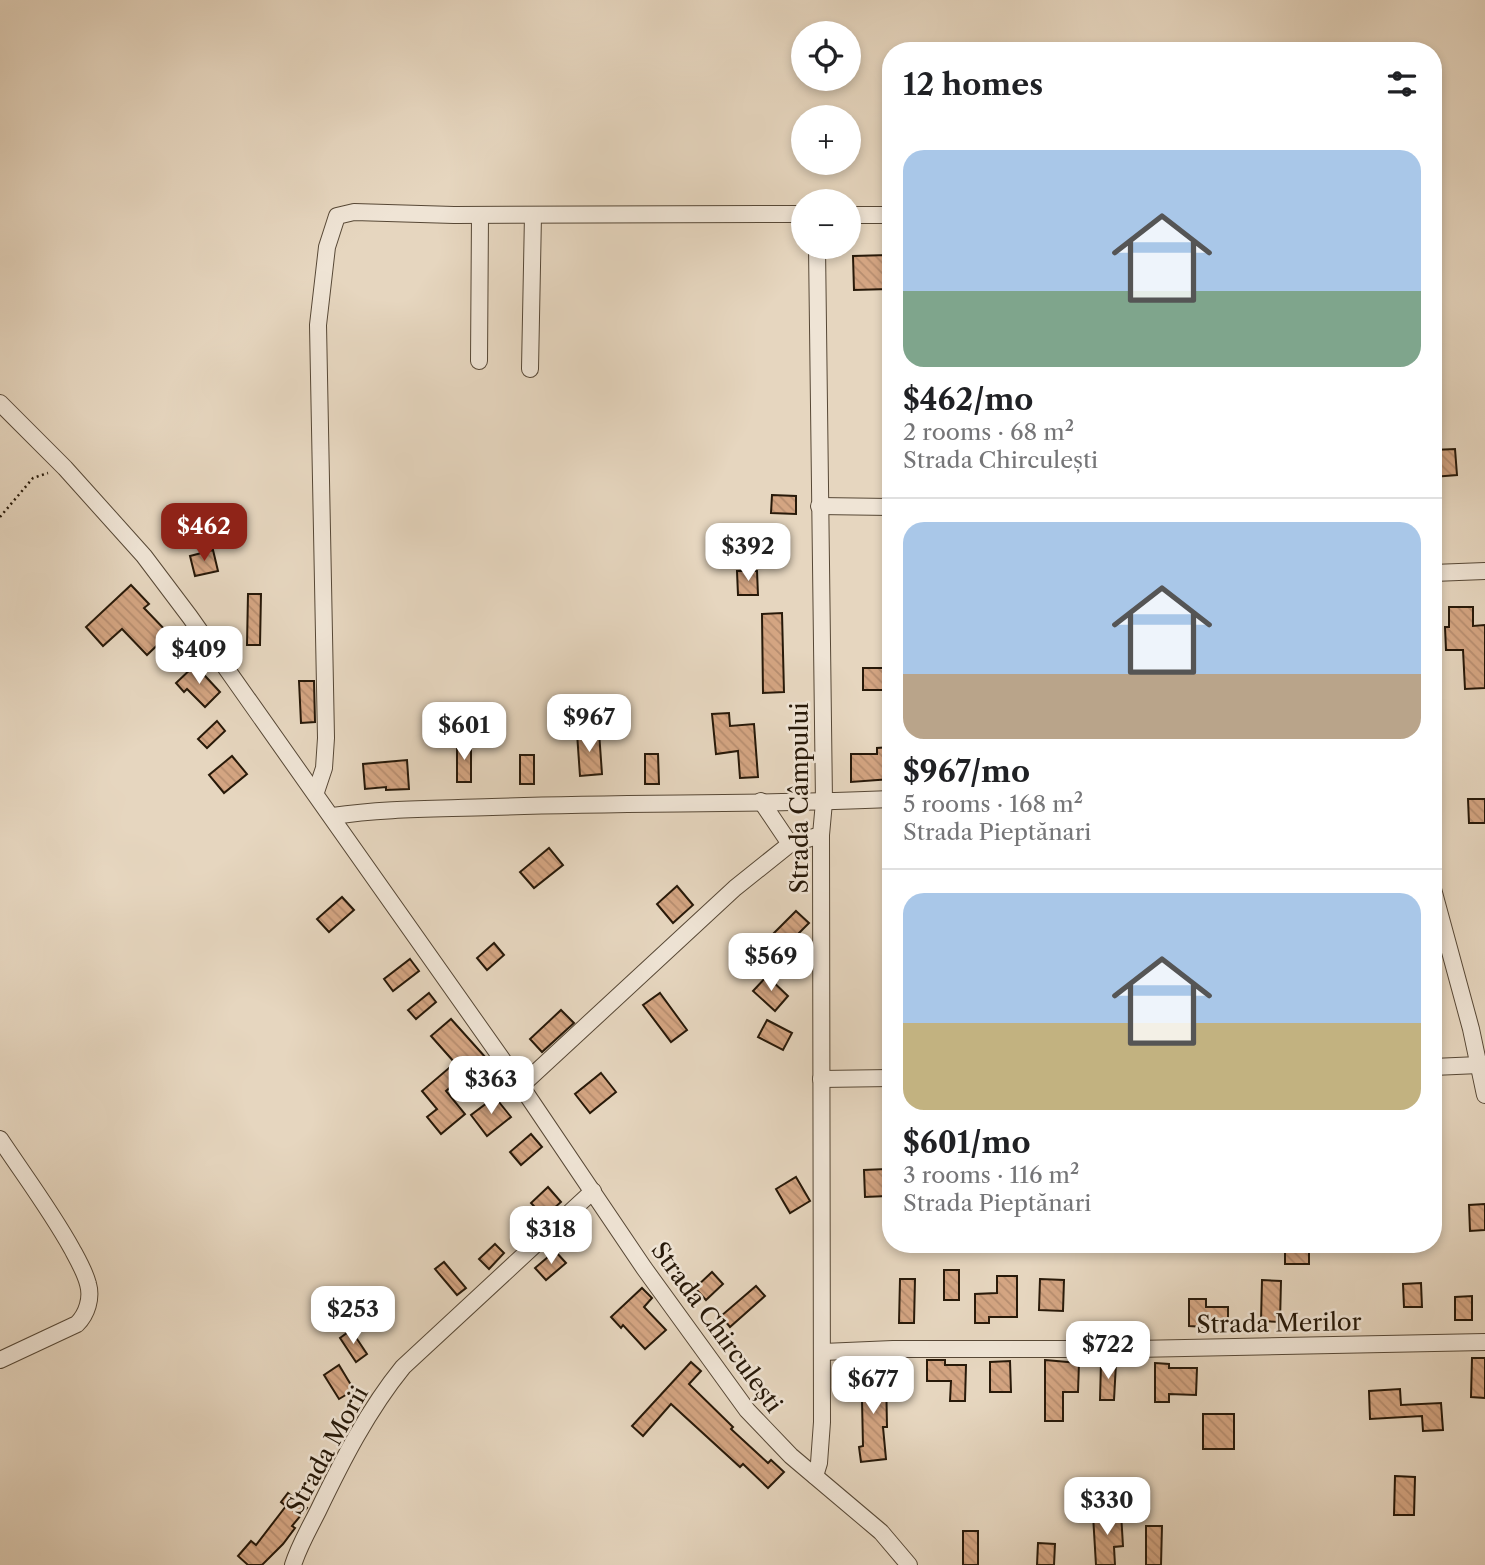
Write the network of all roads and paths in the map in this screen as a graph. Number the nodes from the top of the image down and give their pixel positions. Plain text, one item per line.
1 (791, 214) edge
2 (480, 215) junction
3 (533, 215) junction
4 (861, 215) edge
5 (882, 215) edge
6 (817, 259) edge
7 (479, 361) dead end
8 (530, 369) dead end
9 (0, 403) edge
10 (65, 468) junction
11 (819, 506) junction
12 (882, 507) edge
13 (0, 517) edge
14 (1485, 570) edge
15 (1442, 572) edge
16 (316, 792) junction
17 (882, 799) edge
18 (761, 801) junction
19 (824, 802) junction
20 (333, 816) junction
21 (821, 835) junction
22 (790, 844) junction
23 (1442, 923) edge
24 (1479, 1065) junction
25 (1442, 1067) edge
26 (882, 1078) edge
27 (821, 1079) junction
28 (521, 1086) junction
29 (1485, 1095) edge
30 (0, 1139) edge
31 (593, 1191) junction
32 (1485, 1342) edge
33 (822, 1352) junction
34 (0, 1360) edge
35 (814, 1476) junction
36 (293, 1565) edge
37 (909, 1565) edge

1 - 3 street
2 - 3 street
2 - 7 street
2 - 16 street
3 - 8 street
4 - 5 street
6 - 11 street, Strada Câmpului
9 - 10 street
10 - 13 path
10 - 16 street
11 - 12 street
11 - 19 street, Strada Câmpului
14 - 15 street
16 - 20 street
17 - 19 street
18 - 19 street
18 - 20 street
18 - 22 street
19 - 21 street, Strada Câmpului
20 - 28 street, Strada Chirculești
21 - 22 street
21 - 27 street, Strada Câmpului
22 - 28 street
23 - 24 street
24 - 25 street
24 - 29 street
26 - 27 street
27 - 33 street, Strada Câmpului
28 - 31 street, Strada Chirculești
30 - 34 street
31 - 35 street, Strada Chirculești
31 - 36 street, Strada Morii
32 - 33 street, Strada Merilor
33 - 35 street, Strada Câmpului
35 - 37 street, Strada Chirculești

